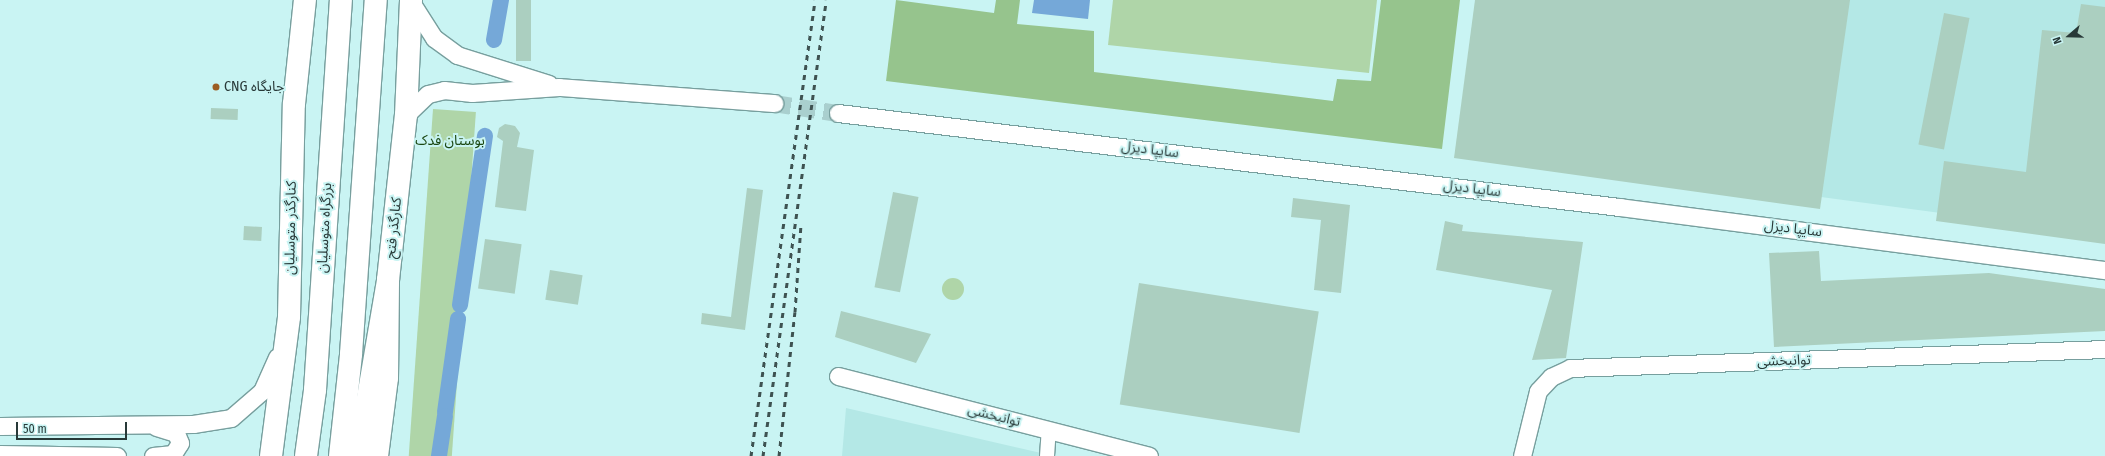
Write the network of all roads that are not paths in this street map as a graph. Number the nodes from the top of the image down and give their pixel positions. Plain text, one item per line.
1 (305, 0) edge
2 (341, 0) edge
3 (376, 0) edge
4 (411, 1) edge
5 (559, 87) junction
6 (774, 103) tunnel mouth
7 (838, 114) tunnel mouth
8 (406, 115) junction
9 (2105, 270) edge
10 (388, 280) junction
11 (289, 317) junction
12 (2105, 349) edge
13 (838, 376) dead end
14 (142, 423) junction
15 (0, 426) edge
16 (1049, 430) junction
17 (0, 454) edge
18 (117, 456) edge
19 (154, 456) edge
20 (271, 456) edge
21 (306, 456) edge
22 (340, 456) edge
23 (358, 456) edge
24 (377, 456) edge
25 (1047, 456) edge
26 (1149, 456) edge
27 (1522, 456) edge

1 - 11 main road, کنارگذر متوسلیان
2 - 21 main road, بزرگراه متوسلیان
3 - 22 main road
4 - 5 street
4 - 8 main road, کنارگذر فتح
5 - 6 street
5 - 8 street
7 - 9 street, سایپا دیزل
8 - 10 main road, کنارگذر فتح
10 - 23 main road
10 - 24 main road, کنارگذر فتح
11 - 14 street
11 - 20 main road, کنارگذر متوسلیان
12 - 27 street, توانبخشی
13 - 16 street, توانبخشی
14 - 15 street
14 - 19 street
16 - 25 street
16 - 26 street, توانبخشی
17 - 18 street

